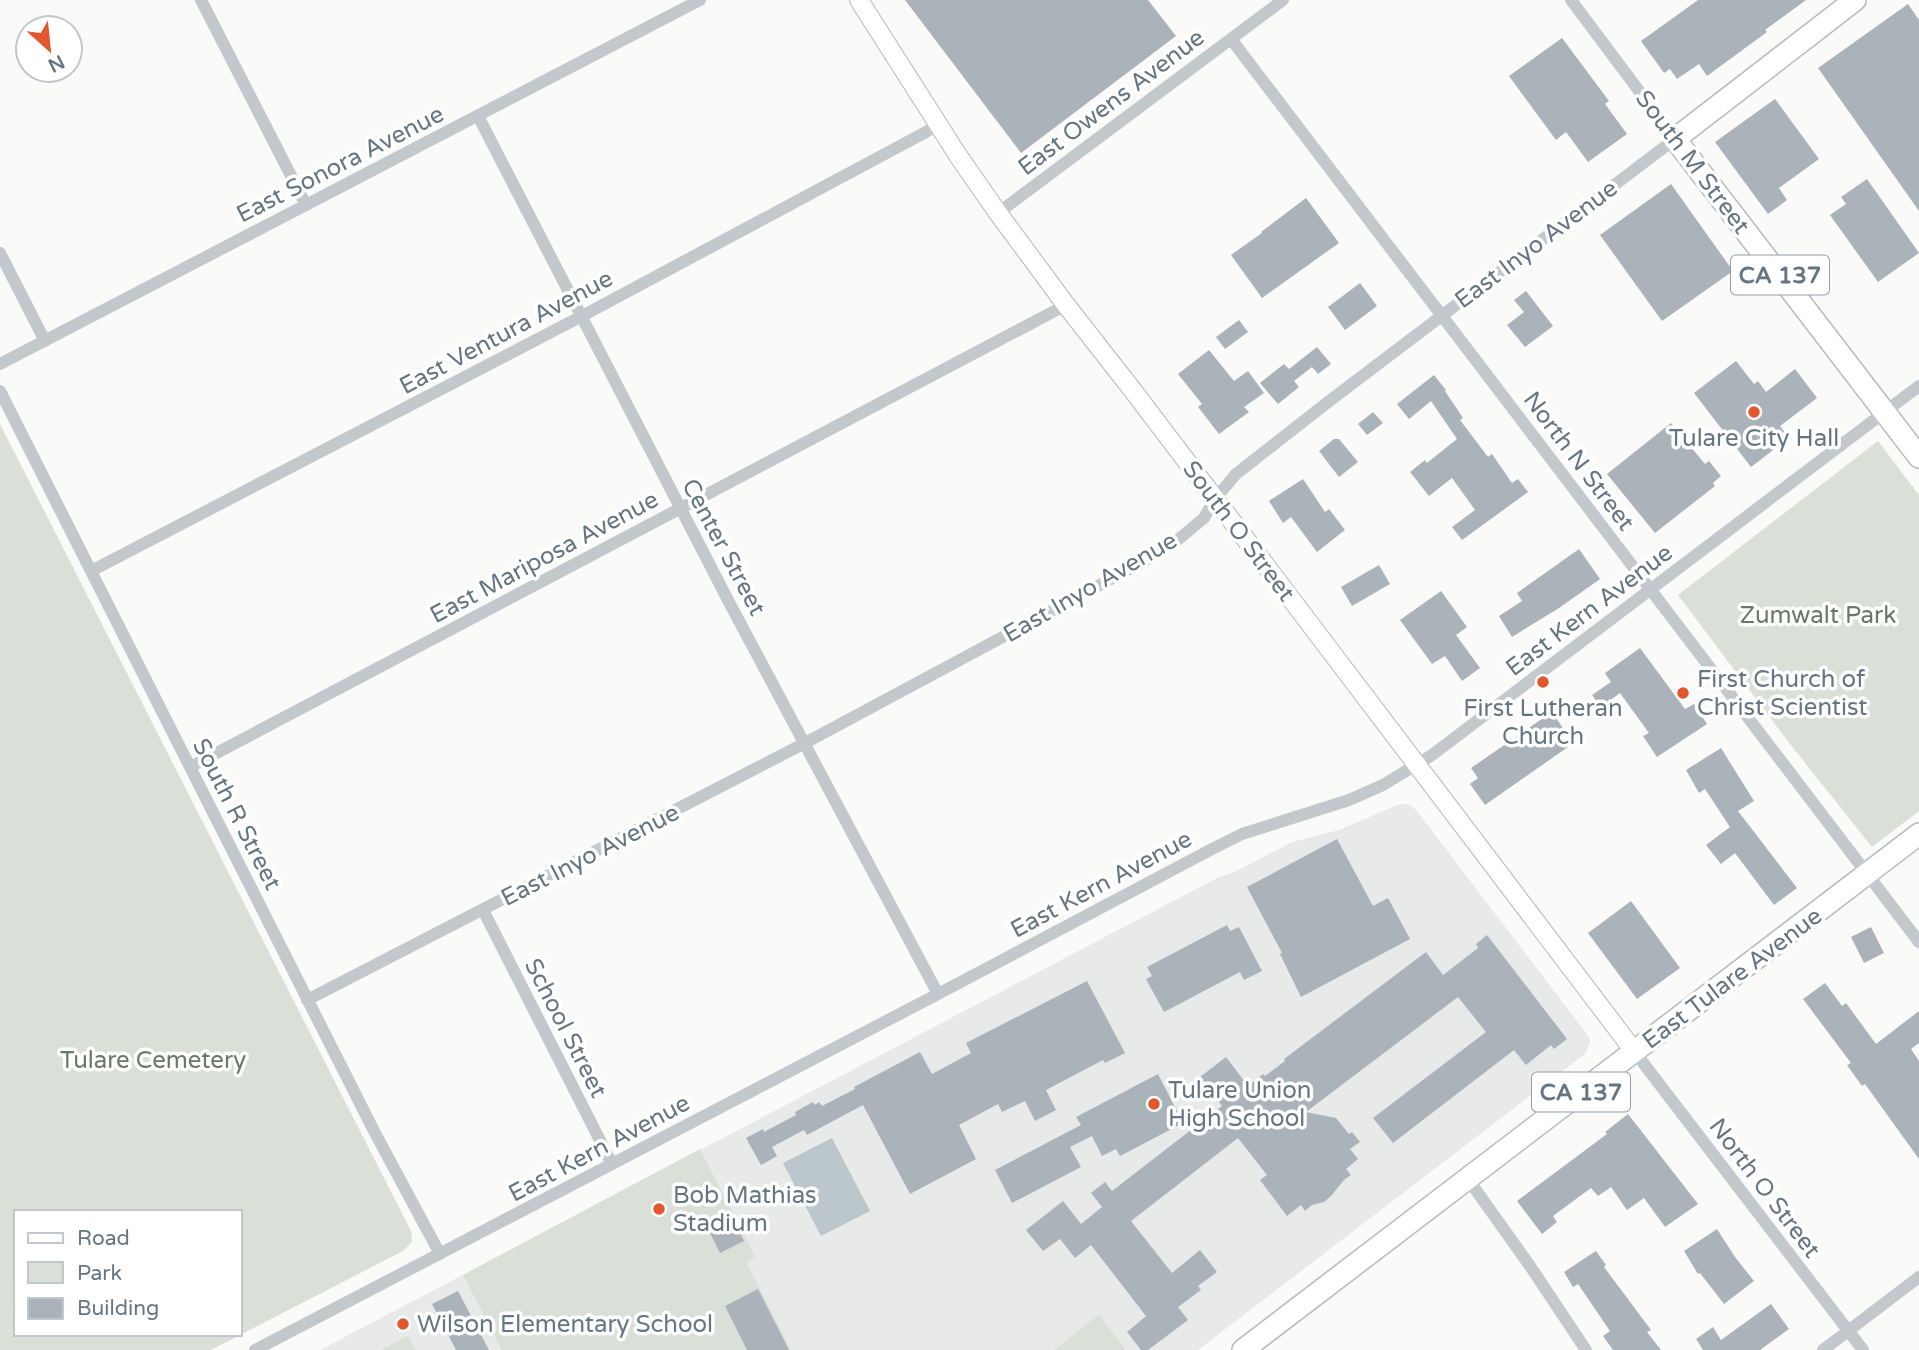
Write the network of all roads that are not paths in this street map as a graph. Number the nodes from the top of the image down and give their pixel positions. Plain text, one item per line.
1 (201, 0) edge
2 (700, 0) edge
3 (859, 0) edge
4 (1283, 0) edge
5 (1571, 0) edge
6 (1855, 0) edge
7 (1231, 39) junction
8 (478, 116) junction
9 (939, 125) junction
10 (1675, 139) junction
11 (306, 205) junction
12 (998, 213) junction
13 (0, 253) edge
14 (1066, 305) junction
15 (1443, 315) junction
16 (582, 316) junction
17 (46, 341) junction
18 (0, 365) edge
19 (1919, 386) edge
20 (0, 391) edge
21 (1885, 412) junction
22 (1919, 457) edge
23 (1216, 499) junction
24 (680, 509) junction
25 (91, 571) junction
26 (1651, 590) junction
27 (805, 743) junction
28 (1417, 765) junction
29 (190, 767) junction
30 (1919, 834) edge
31 (1867, 875) junction
32 (483, 910) junction
33 (1919, 942) edge
34 (938, 994) junction
35 (307, 1000) junction
36 (1634, 1051) junction
37 (612, 1164) junction
38 (1468, 1179) junction
39 (440, 1254) junction
40 (1919, 1277) edge
41 (1848, 1331) junction
42 (255, 1350) edge
43 (1243, 1350) edge
44 (1586, 1350) edge
45 (1823, 1350) edge
46 (1863, 1350) edge

1 - 11 street
2 - 8 street, East Sonora Avenue
3 - 9 main road, South O Street
4 - 7 street, East Owens Avenue
5 - 10 street, South M Street
6 - 10 main road, East Inyo Avenue
7 - 12 street, East Owens Avenue
7 - 15 street, North N Street
8 - 11 street, East Sonora Avenue
8 - 16 street, Center Street
9 - 12 main road, South O Street
9 - 16 street, East Ventura Avenue
10 - 15 street, East Inyo Avenue
10 - 21 main road, South M Street / CA 137
11 - 17 street, East Sonora Avenue
12 - 14 main road, South O Street
13 - 17 street
14 - 23 main road, South O Street
14 - 24 street, East Mariposa Avenue
15 - 23 street, East Inyo Avenue
15 - 26 street, North N Street
16 - 24 street, Center Street
16 - 25 street, East Ventura Avenue
17 - 18 street, East Sonora Avenue
19 - 21 street, East Kern Avenue
20 - 25 street, South R Street
21 - 22 main road, South M Street / CA 137
21 - 26 street, East Kern Avenue
23 - 27 street, East Inyo Avenue
23 - 28 main road, South O Street
24 - 27 street, Center Street
24 - 29 street, East Mariposa Avenue
25 - 29 street, South R Street
26 - 28 street, East Kern Avenue
26 - 31 street, North N Street
27 - 32 street, East Inyo Avenue
27 - 34 street, Center Street
28 - 34 street, East Kern Avenue
28 - 36 main road, South O Street
29 - 35 street, South R Street
30 - 31 main road, East Tulare Avenue / CA 137
31 - 33 street, North N Street
31 - 36 main road, East Tulare Avenue / CA 137
32 - 35 street, East Inyo Avenue
32 - 37 street, School Street
34 - 37 street, East Kern Avenue
35 - 39 street, South R Street
36 - 38 main road, East Tulare Avenue / CA 137
36 - 41 street, North O Street
37 - 39 street, East Kern Avenue
38 - 43 main road, East Tulare Avenue / CA 137
38 - 44 street
39 - 42 street, East Kern Avenue
40 - 41 street
41 - 45 street
41 - 46 street, North O Street

